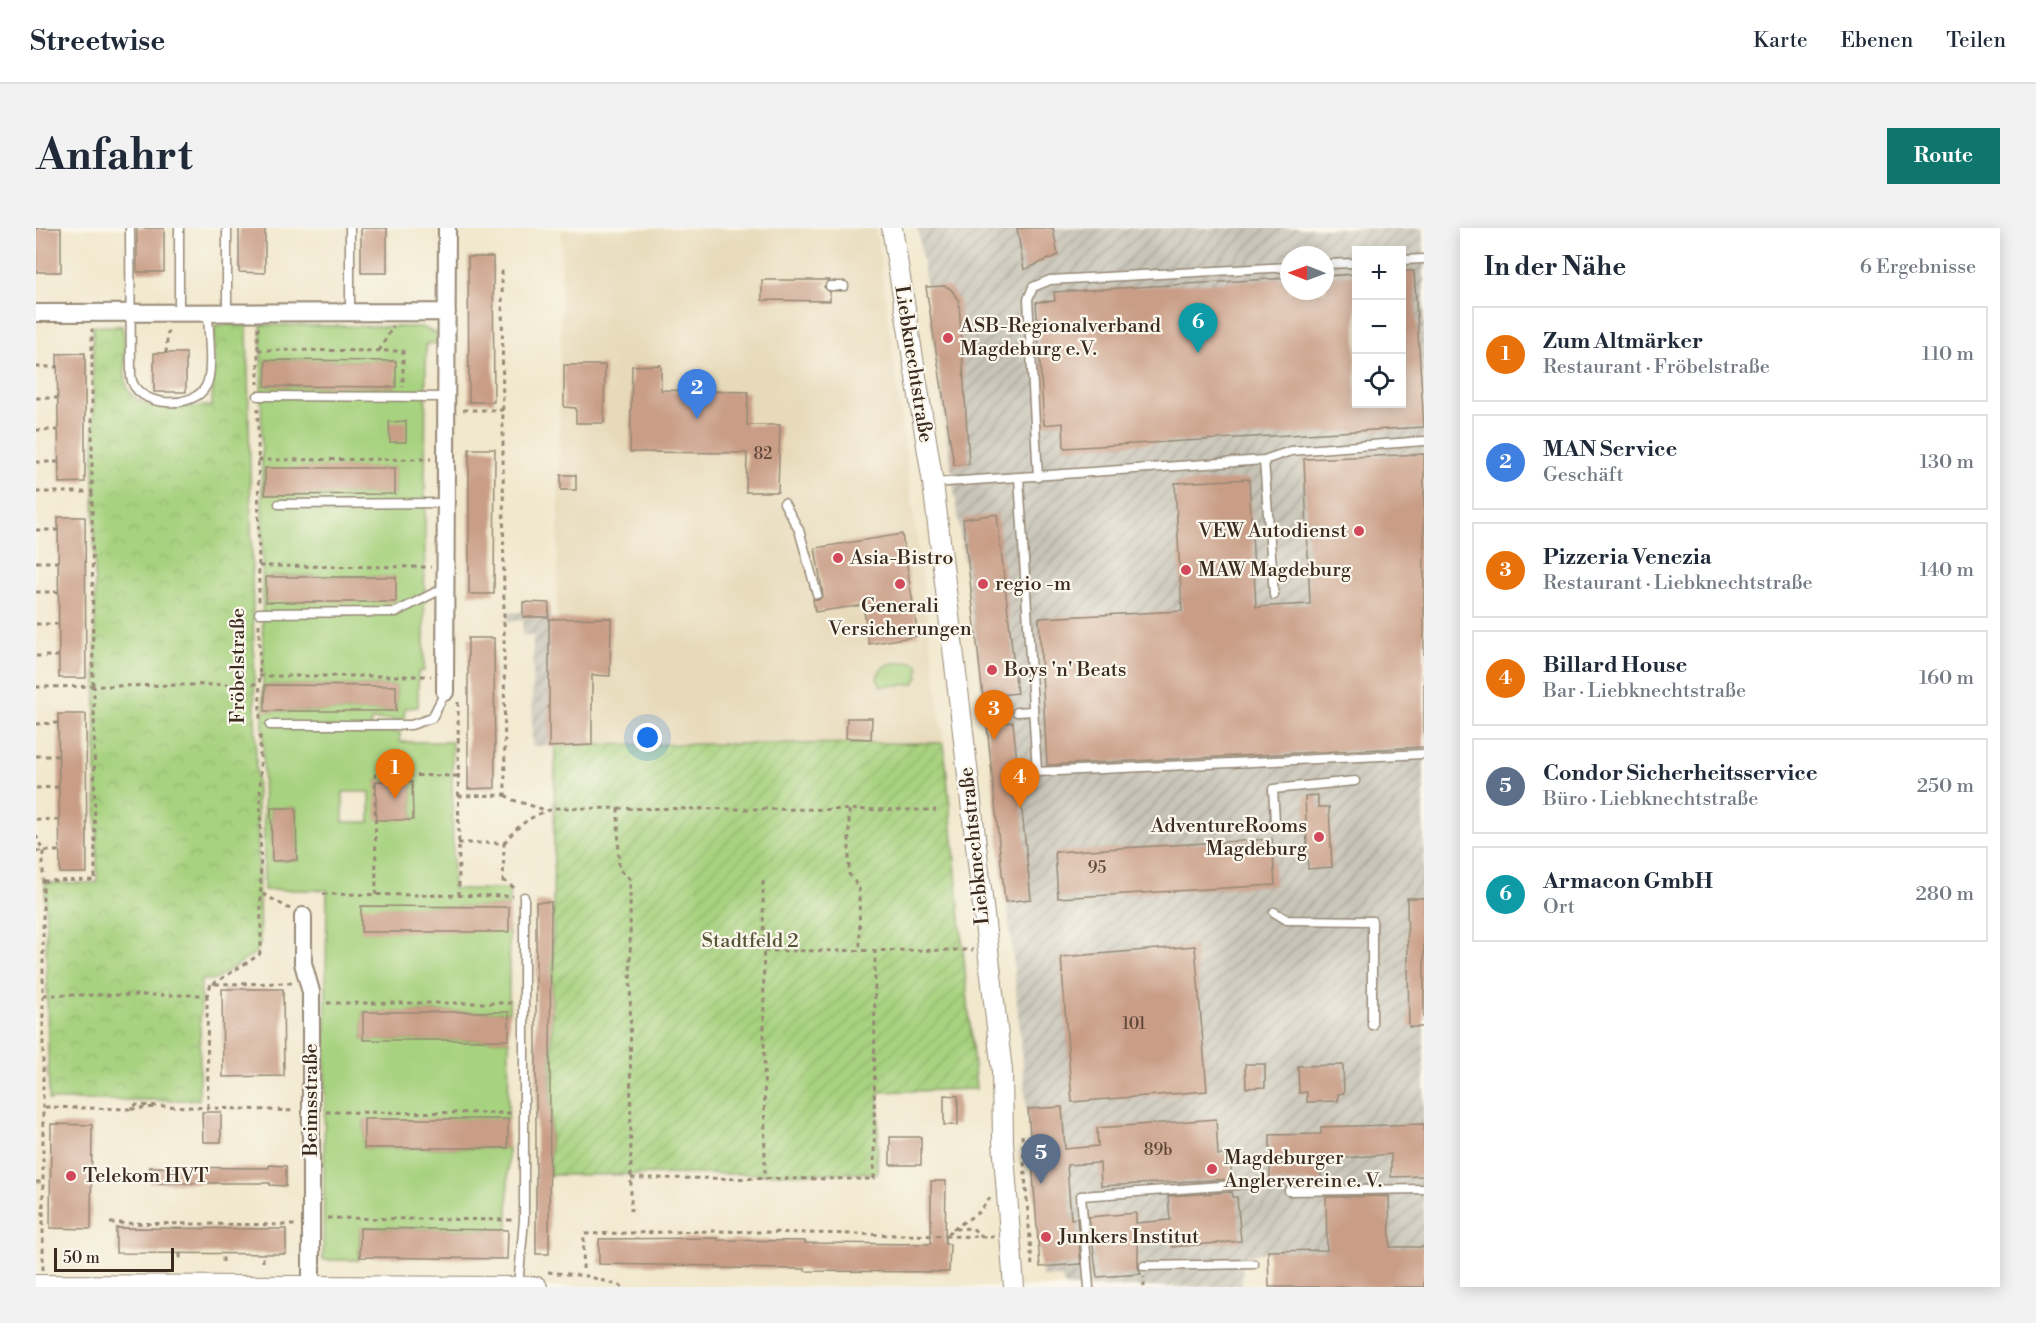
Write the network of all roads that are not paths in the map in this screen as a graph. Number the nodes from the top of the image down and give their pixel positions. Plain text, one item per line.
1 (130, 228) edge
2 (180, 228) edge
3 (227, 228) edge
4 (350, 228) edge
5 (447, 228) edge
6 (892, 228) edge
7 (1424, 259) edge
8 (1406, 260) edge
9 (1352, 263) edge
10 (1334, 264) edge
11 (1280, 267) edge
12 (830, 286) dead end
13 (844, 286) dead end
14 (130, 312) junction
15 (179, 312) junction
16 (208, 312) junction
17 (227, 312) junction
18 (350, 312) junction
19 (447, 312) junction
20 (36, 313) edge
21 (258, 396) road end
22 (446, 404) junction
23 (1424, 441) edge
24 (1264, 459) junction
25 (1038, 477) junction
26 (1019, 478) junction
27 (933, 483) junction
28 (447, 503) junction
29 (783, 503) dead end
30 (279, 504) dead end
31 (446, 587) junction
32 (817, 594) dead end
33 (1274, 595) dead end
34 (259, 613) road end
35 (445, 684) joint
36 (1032, 711) junction
37 (1017, 712) dead end
38 (270, 725) dead end
39 (1424, 754) edge
40 (1355, 781) dead end
41 (1275, 821) dead end
42 (524, 897) road end
43 (1274, 912) dead end
44 (303, 916) road end
45 (1372, 1025) dead end
46 (1250, 1184) dead end
47 (1424, 1190) edge
48 (1289, 1191) dead end
49 (1254, 1264) dead end
50 (1144, 1266) dead end
51 (40, 1282) edge
52 (119, 1286) edge
53 (311, 1286) edge
54 (518, 1286) edge
55 (373, 1287) edge
56 (537, 1287) edge
57 (1014, 1287) edge
58 (1089, 1287) edge

1 - 14 lane
2 - 15 lane
3 - 17 lane
4 - 18 lane
5 - 19 street
6 - 27 street, Liebknechtstraße
7 - 8 lane
9 - 10 lane
11 - 25 lane
12 - 13 lane
14 - 15 street
14 - 16 lane
14 - 20 street
15 - 16 street
16 - 17 street
17 - 18 street
18 - 19 street
19 - 22 street
21 - 22 lane
22 - 28 street
23 - 24 lane
24 - 25 lane
24 - 33 lane
25 - 26 lane
26 - 27 lane
26 - 36 lane
27 - 57 street, Liebknechtstraße
28 - 30 lane
28 - 31 street
29 - 32 lane
31 - 34 lane
31 - 35 street
35 - 38 lane
36 - 37 lane
36 - 39 lane
40 - 41 lane
42 - 54 lane
43 - 45 lane
44 - 53 street, Beimsstraße
46 - 58 lane
47 - 48 lane
49 - 50 lane
51 - 52 street
52 - 53 street
53 - 55 street
54 - 55 street
54 - 56 street

